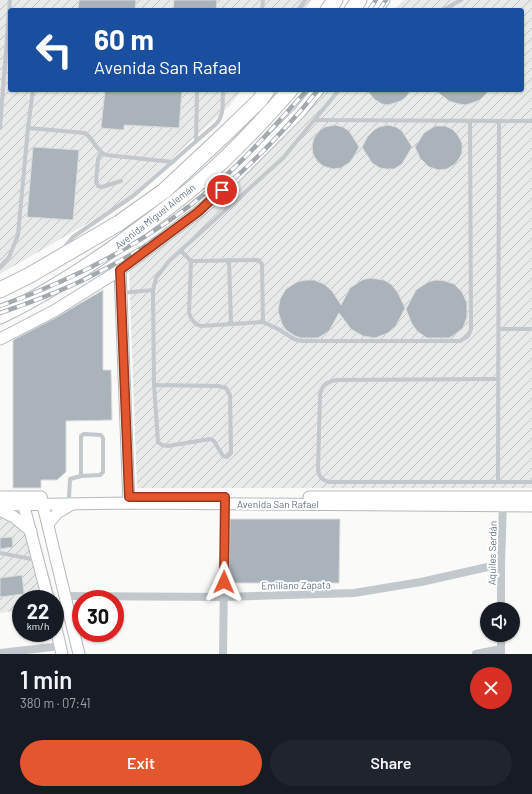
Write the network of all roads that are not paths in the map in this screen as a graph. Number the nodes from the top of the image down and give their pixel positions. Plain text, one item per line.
1 (461, 0) edge
2 (447, 8) edge
3 (8, 25) edge
4 (33, 92) edge
5 (197, 92) edge
6 (223, 92) edge
7 (265, 92) edge
8 (288, 92) edge
9 (316, 92) edge
10 (337, 92) edge
11 (315, 120) junction
12 (470, 121) junction
13 (499, 121) junction
14 (532, 121) edge
15 (0, 127) edge
16 (28, 128) junction
17 (196, 141) junction
18 (101, 153) junction
19 (173, 162) junction
20 (121, 181) dead end
21 (181, 251) junction
22 (229, 260) junction
23 (191, 261) junction
24 (53, 262) junction
25 (0, 267) edge
26 (120, 270) junction
27 (0, 290) edge
28 (153, 290) junction
29 (121, 293) junction
30 (0, 316) edge
31 (263, 322) junction
32 (231, 324) junction
33 (499, 329) junction
34 (532, 329) edge
35 (0, 339) edge
36 (498, 379) junction
37 (154, 385) junction
38 (81, 476) junction
39 (498, 482) junction
40 (532, 482) edge
41 (0, 497) edge
42 (532, 497) edge
43 (22, 500) junction
44 (42, 500) junction
45 (71, 500) junction
46 (129, 500) junction
47 (225, 500) junction
48 (503, 501) junction
49 (0, 505) edge
50 (532, 506) edge
51 (0, 510) edge
52 (48, 524) junction
53 (31, 531) junction
54 (0, 553) edge
55 (38, 560) junction
56 (501, 564) junction
57 (46, 590) edge
58 (63, 590) edge
59 (64, 596) joint
60 (224, 597) junction
61 (501, 602) edge
62 (61, 650) edge
63 (501, 652) edge
64 (0, 654) edge
65 (80, 654) edge
66 (223, 654) edge
67 (476, 654) edge

1 - 2 lane
3 - 15 lane
4 - 16 lane
5 - 17 lane
6 - 17 lane
7 - 24 highway, Avenida Miguel Alemán
8 - 30 highway, Avenida Miguel Alemán
9 - 26 street
10 - 11 lane
11 - 12 lane
11 - 21 lane
12 - 13 lane
12 - 31 lane
13 - 14 lane
13 - 33 lane
16 - 18 lane
16 - 25 lane
17 - 19 lane
18 - 19 lane
18 - 20 lane
19 - 24 lane
21 - 23 lane
21 - 28 lane
22 - 23 lane
22 - 31 lane
22 - 32 lane
23 - 32 lane
24 - 27 highway, Avenida Miguel Alemán
26 - 29 street
26 - 35 street
28 - 29 lane
28 - 37 lane
29 - 46 street
31 - 32 lane
33 - 34 lane
33 - 36 lane
36 - 39 lane
36 - 39 lane
37 - 37 lane
38 - 38 lane
38 - 45 lane
39 - 40 lane
41 - 43 street, Avenida San Rafael
42 - 48 street, Avenida San Rafael
43 - 44 street, Avenida San Rafael
43 - 49 street, Avenida San Rafael
43 - 53 street
44 - 45 street, Avenida San Rafael
44 - 52 street
45 - 46 street, Avenida San Rafael
45 - 52 street
46 - 47 street, Avenida San Rafael
47 - 48 street, Avenida San Rafael
47 - 60 street
48 - 50 street, Avenida San Rafael
48 - 56 street, Aquiles Serdán
51 - 53 street
52 - 58 street
53 - 55 street
54 - 55 lane
55 - 57 street
56 - 60 street, Emiliano Zapata
56 - 61 street, Aquiles Serdán
59 - 60 street, Emiliano Zapata
59 - 65 street
60 - 66 street
62 - 64 street
63 - 67 street

